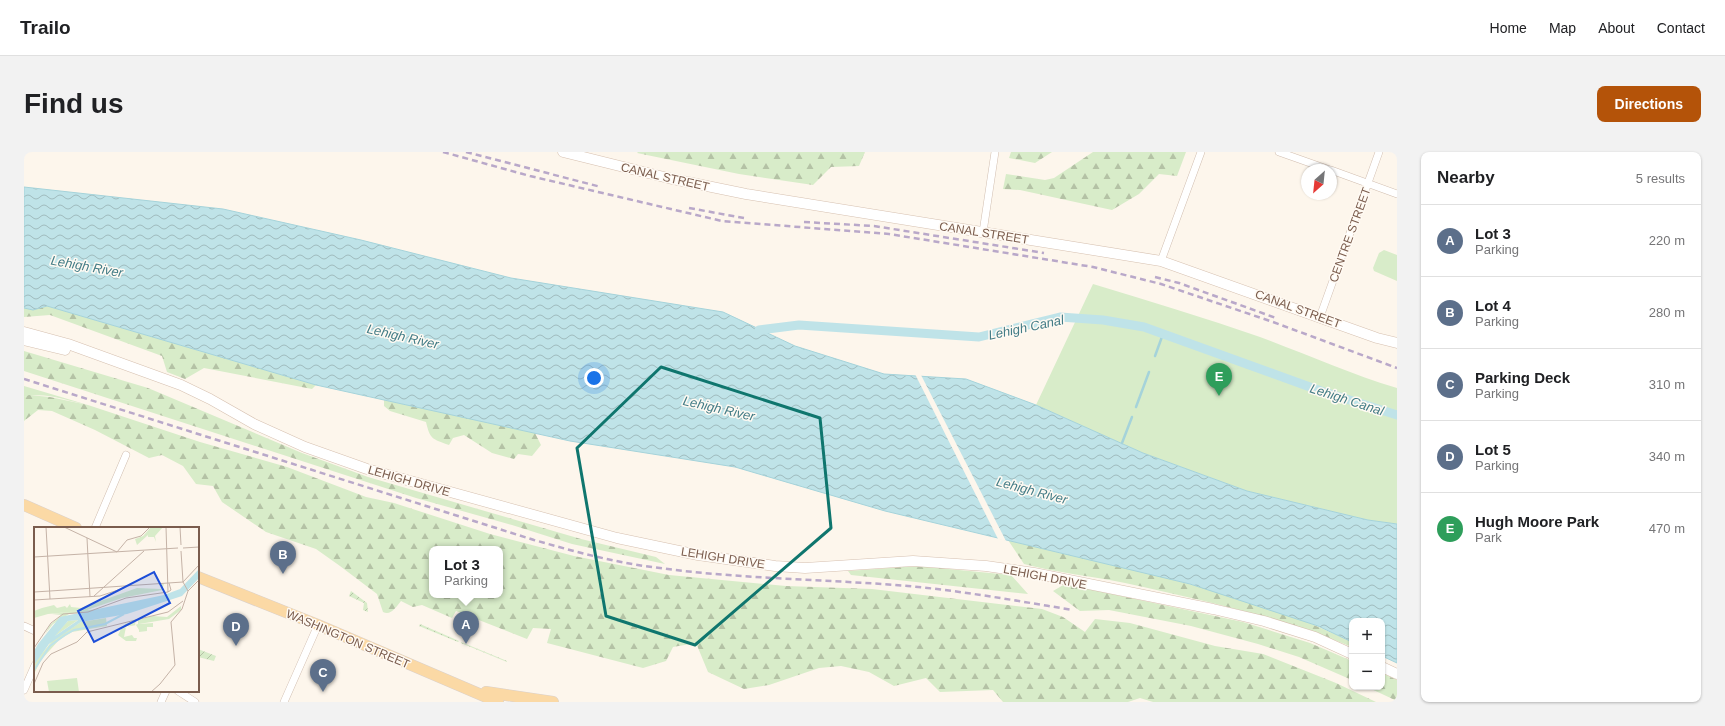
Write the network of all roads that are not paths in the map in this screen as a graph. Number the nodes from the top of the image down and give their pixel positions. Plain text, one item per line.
1 (563, 152) edge
2 (995, 152) edge
3 (1201, 152) edge
4 (1279, 152) edge
5 (1379, 152) edge
6 (1313, 164) edge
7 (1337, 172) edge
8 (1368, 183) junction
9 (1397, 194) edge
10 (983, 232) junction
11 (1161, 260) junction
12 (1320, 317) junction
13 (24, 332) edge
14 (24, 340) edge
15 (1397, 343) edge
16 (116, 362) junction
17 (126, 455) dead end
18 (24, 505) edge
19 (74, 527) edge
20 (95, 527) edge
21 (199, 577) edge
22 (318, 625) junction
23 (24, 626) edge
24 (34, 631) edge
25 (1349, 653) edge
26 (34, 667) edge
27 (1385, 668) edge
28 (1397, 674) edge
29 (24, 690) edge
30 (470, 690) junction
31 (166, 692) edge
32 (180, 692) edge
33 (161, 702) edge
34 (195, 702) edge
35 (284, 702) edge
36 (498, 702) edge
37 (547, 702) edge

1 - 10 street, CANAL STREET
2 - 10 street
3 - 11 street
4 - 6 street
5 - 8 street, CENTRE STREET
7 - 8 street
8 - 9 street
8 - 12 street, CENTRE STREET
10 - 11 street, CANAL STREET
11 - 12 street, CANAL STREET
12 - 15 street, CANAL STREET
13 - 16 street, LEHIGH DRIVE
14 - 16 street, LEHIGH DRIVE
16 - 25 street, LEHIGH DRIVE
17 - 20 street
18 - 19 main road
21 - 22 main road, WASHINGTON STREET
22 - 30 main road, WASHINGTON STREET
22 - 35 street
23 - 24 street
26 - 29 street
27 - 28 street
30 - 36 main road, WASHINGTON STREET
30 - 37 main road
31 - 33 street
32 - 34 street

